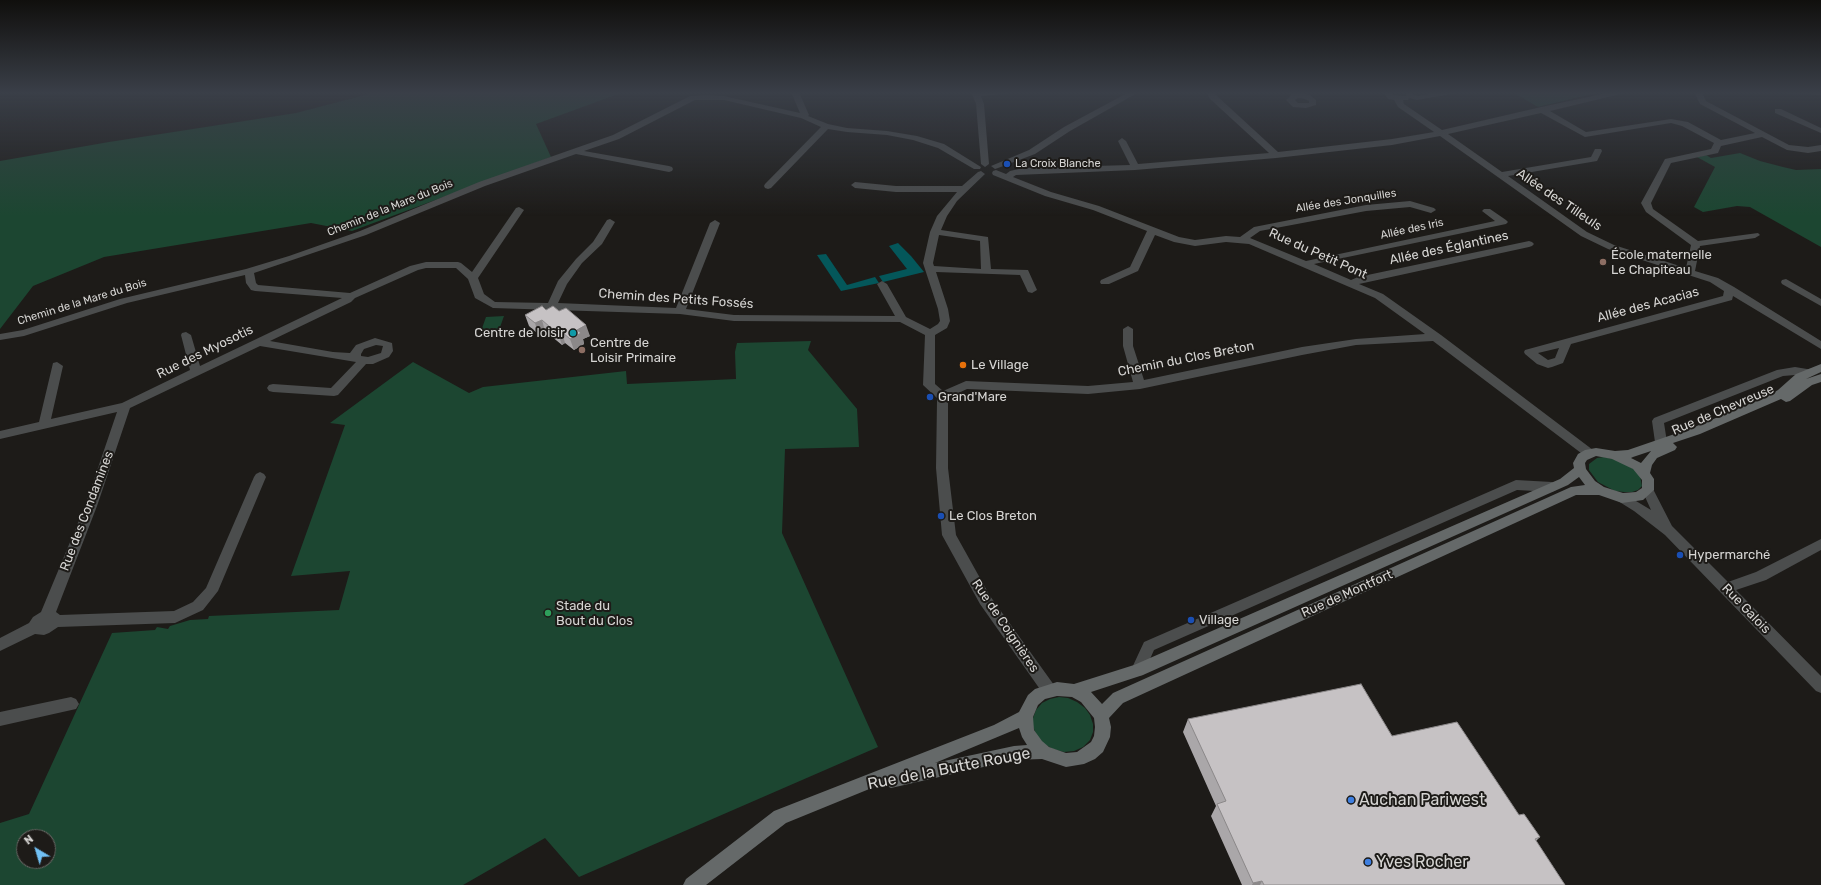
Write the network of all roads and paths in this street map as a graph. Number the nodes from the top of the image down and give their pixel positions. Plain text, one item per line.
1 (623, 133) edge
2 (819, 133) edge
3 (888, 133) edge
4 (980, 133) edge
5 (1060, 133) edge
6 (1252, 133) edge
7 (1439, 133) edge
8 (1441, 133) edge
9 (1582, 133) edge
10 (1595, 133) edge
11 (1702, 133) edge
12 (1763, 134) joint
13 (1122, 141) dead end
14 (1720, 143) junction
15 (1821, 148) edge
16 (574, 151) junction
17 (1598, 152) dead end
18 (1276, 155) junction
19 (1136, 167) junction
20 (669, 168) dead end
21 (981, 169) junction
22 (996, 169) junction
23 (1500, 175) junction
24 (1007, 177) junction
25 (855, 185) dead end
26 (768, 186) dead end
27 (964, 189) junction
28 (519, 210) dead end
29 (1431, 210) dead end
30 (1487, 211) dead end
31 (610, 222) dead end
32 (715, 223) dead end
33 (1152, 231) junction
34 (935, 232) junction
35 (1755, 235) dead end
36 (1244, 239) junction
37 (1529, 244) dead end
38 (1696, 244) junction
39 (1307, 264) junction
40 (414, 268) joint
41 (930, 269) junction
42 (249, 271) junction
43 (986, 272) junction
44 (1690, 272) junction
45 (473, 278) junction
46 (1105, 282) dead end
47 (1786, 282) dead end
48 (882, 284) dead end
49 (1351, 284) junction
50 (1730, 289) junction
51 (1032, 290) dead end
52 (351, 296) junction
53 (1821, 303) edge
54 (552, 307) junction
55 (680, 311) junction
56 (902, 319) junction
57 (1128, 329) dead end
58 (24, 333) junction
59 (930, 333) junction
60 (186, 335) dead end
61 (0, 337) edge
62 (1437, 337) junction
63 (258, 342) junction
64 (1567, 342) dead end
65 (1821, 346) edge
66 (0, 347) edge
67 (57, 366) dead end
68 (1821, 368) edge
69 (196, 371) junction
70 (1809, 373) junction
71 (1821, 378) edge
72 (1140, 385) junction
73 (273, 388) dead end
74 (942, 396) junction
75 (125, 406) junction
76 (44, 425) junction
77 (0, 435) edge
78 (1661, 442) junction
79 (1589, 453) junction
80 (1615, 455) junction
81 (1580, 470) junction
82 (1644, 474) junction
83 (260, 477) dead end
84 (1600, 490) junction
85 (1648, 490) junction
86 (1622, 498) junction
87 (1670, 531) junction
88 (1821, 544) edge
89 (1726, 588) junction
90 (50, 618) junction
91 (0, 645) edge
92 (1821, 686) edge
93 (1049, 690) junction
94 (1074, 691) junction
95 (71, 704) dead end
96 (1101, 716) junction
97 (1025, 717) junction
98 (0, 719) edge
99 (1043, 752) junction
100 (854, 788) junction
101 (692, 885) edge

1 - 16 street, Chemin de la Mare du Bois
2 - 26 street
3 - 21 street, Chemin de la Mare du Bois
4 - 21 street
5 - 22 street
6 - 18 street
7 - 18 street
8 - 23 street, Allée des Tilleuls
9 - 10 street
11 - 14 street
12 - 14 street
12 - 15 street
13 - 19 street
14 - 38 street
16 - 20 street
16 - 42 street, Chemin de la Mare du Bois
17 - 23 street
18 - 19 street
19 - 24 street
21 - 22 street
21 - 27 street
22 - 24 street, Rue du Petit Pont
23 - 44 street, Allée des Tilleuls
24 - 33 street, Rue du Petit Pont
25 - 27 street
27 - 34 street
28 - 45 street
29 - 36 street, Allée des Jonquilles
30 - 39 street, Allée des Iris
31 - 54 street
32 - 55 street
33 - 36 street, Rue du Petit Pont
33 - 46 street
34 - 41 street
34 - 43 street
35 - 38 street
36 - 39 street, Rue du Petit Pont
37 - 49 street, Allée des Églantines
38 - 44 street
39 - 49 street, Rue du Petit Pont
40 - 45 street, Chemin des Petits Fossés
40 - 52 street, Rue des Myosotis
41 - 43 street
41 - 59 street
42 - 52 street
42 - 58 street, Chemin de la Mare du Bois
43 - 51 street
44 - 50 street, Allée des Tilleuls
45 - 54 street, Chemin des Petits Fossés
47 - 53 street
48 - 56 street
49 - 62 street, Rue du Petit Pont
50 - 64 street, Allée des Acacias
50 - 65 street, Allée des Tilleuls
52 - 63 street, Rue des Myosotis
54 - 55 street, Chemin des Petits Fossés
55 - 56 street, Chemin des Petits Fossés
56 - 59 street, Chemin des Petits Fossés
57 - 72 street
58 - 61 street, Chemin de la Mare du Bois
58 - 66 street
59 - 74 street
60 - 69 street
62 - 72 street, Chemin du Clos Breton
62 - 79 street, Rue du Petit Pont
63 - 69 street, Rue des Myosotis
63 - 73 street
67 - 76 street
68 - 70 street, Rue de Chevreuse
69 - 75 street, Rue des Myosotis
70 - 78 street, Rue de Chevreuse
70 - 78 street, Rue de Chevreuse
71 - 82 street, Rue de Chevreuse
72 - 74 street, Chemin du Clos Breton
74 - 93 street, Rue de Coignières
75 - 76 street, Rue des Myosotis
75 - 90 street, Rue des Condamines
76 - 77 street, Rue des Myosotis
78 - 80 street, Rue de Chevreuse
79 - 80 street
79 - 81 street
80 - 82 street
81 - 84 street
81 - 94 street, Rue de Montfort
82 - 85 street
83 - 90 street
84 - 86 street
84 - 96 street, Rue de Montfort
85 - 86 street
85 - 87 street, Rue Galois
86 - 87 street, Rue Galois
87 - 89 street, Rue Galois
88 - 89 street
89 - 92 street, Rue Galois
90 - 91 street
93 - 94 street
93 - 97 street
94 - 96 street
95 - 98 street
96 - 99 street
97 - 99 street
97 - 100 street, Rue de la Butte Rouge
99 - 100 street, Rue de la Butte Rouge
100 - 101 street, Rue de la Butte Rouge

